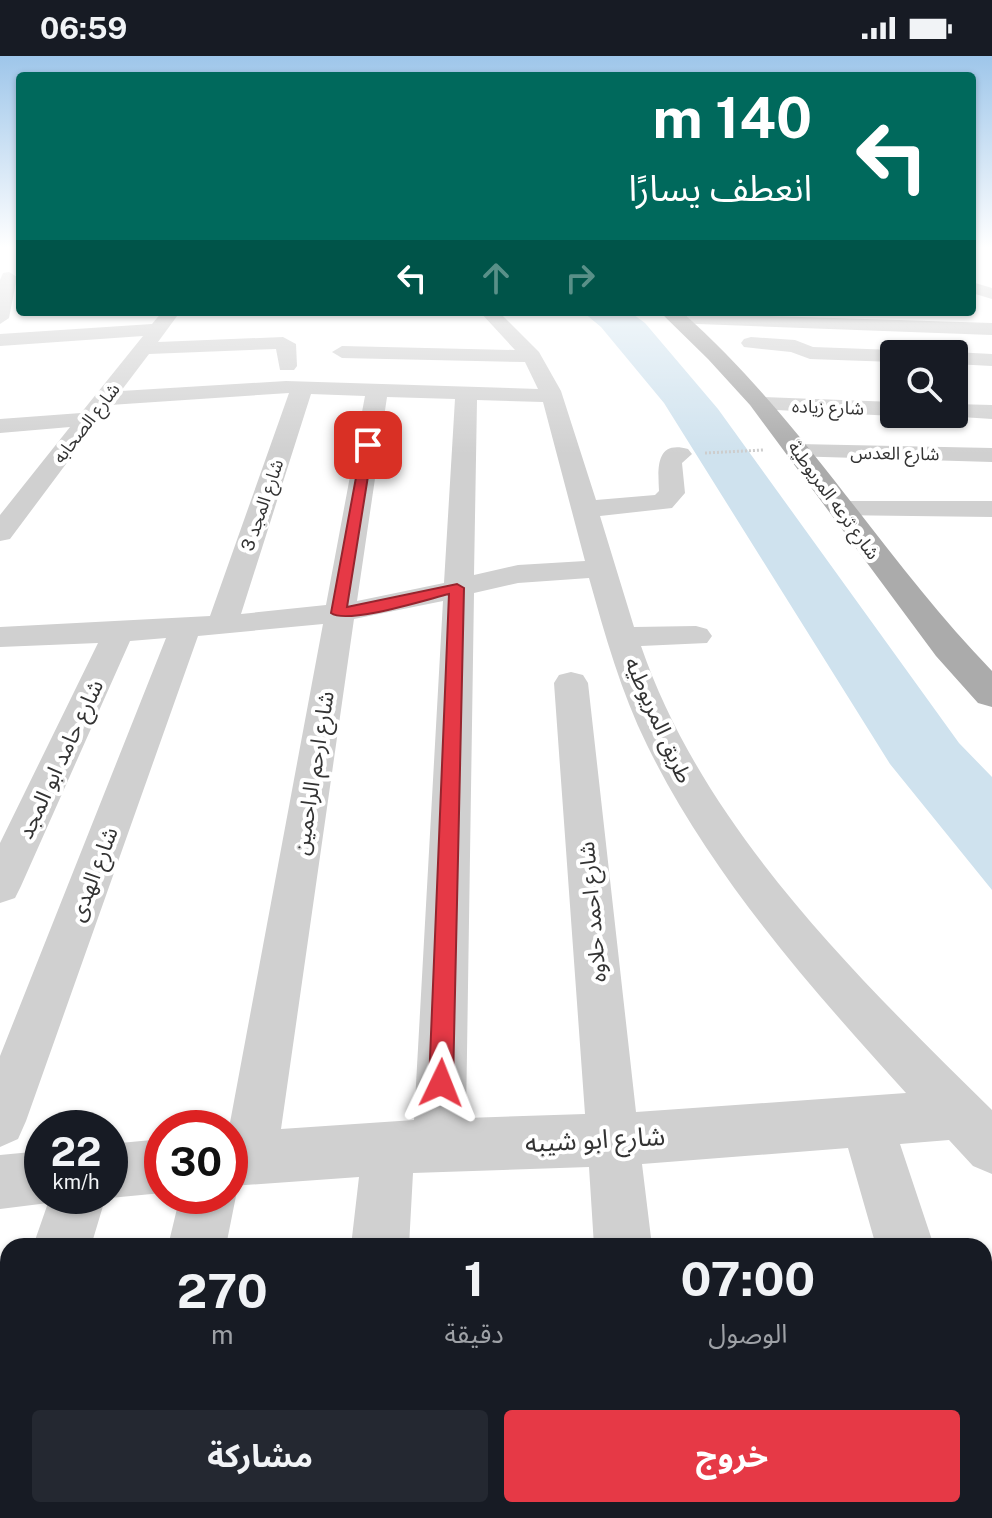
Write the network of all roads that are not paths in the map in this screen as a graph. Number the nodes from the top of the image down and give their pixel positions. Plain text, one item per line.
1 (56, 317) edge
2 (676, 317) edge
3 (704, 317) edge
4 (165, 320) edge
5 (121, 322) edge
6 (992, 329) edge
7 (504, 334) edge
8 (56, 336) junction
9 (703, 339) junction
10 (0, 340) edge
11 (144, 348) junction
12 (342, 352) dead end
13 (880, 356) edge
14 (968, 359) edge
15 (992, 360) edge
16 (241, 369) dead end
17 (210, 371) dead end
18 (152, 374) dead end
19 (122, 376) junction
20 (287, 377) junction
21 (377, 389) junction
22 (466, 393) junction
23 (552, 396) junction
24 (104, 399) junction
25 (763, 404) junction
26 (880, 408) edge
27 (968, 411) edge
28 (992, 412) edge
29 (89, 419) junction
30 (0, 426) edge
31 (798, 451) junction
32 (680, 454) road end
33 (992, 455) edge
34 (587, 509) junction
35 (841, 509) junction
36 (982, 509) edge
37 (0, 533) edge
38 (992, 536) edge
39 (603, 569) junction
40 (457, 588) junction
41 (339, 613) junction
42 (204, 625) junction
43 (119, 631) junction
44 (696, 636) dead end
45 (624, 637) junction
46 (3, 641) edge
47 (571, 683) dead end
48 (992, 694) edge
49 (0, 886) edge
50 (248, 1114) edge
51 (0, 1121) edge
52 (866, 1121) junction
53 (976, 1130) edge
54 (613, 1140) junction
55 (414, 1147) junction
56 (248, 1157) edge
57 (24, 1180) edge
58 (0, 1182) edge
59 (72, 1214) edge
60 (204, 1214) edge
61 (65, 1238) edge
62 (199, 1238) edge
63 (383, 1238) edge
64 (622, 1238) edge
65 (903, 1238) edge

1 - 8 street
2 - 9 main road, شارع ترعه المريوطية
3 - 6 street
4 - 5 street
4 - 11 street, شارع الصحابه
5 - 8 street
7 - 12 street
7 - 23 street, طريق المريوطيه
8 - 10 street
9 - 13 street
9 - 25 main road, شارع ترعه المريوطية
11 - 19 street, شارع الصحابه
11 - 20 street
14 - 15 street
16 - 17 street
18 - 19 street
19 - 24 street, شارع الصحابه
20 - 21 street
20 - 24 street
20 - 42 street, شارع المجد 3
21 - 22 street
21 - 41 street, شارع ارحم الراحمين
22 - 23 street
22 - 40 street
23 - 34 street, طريق المريوطيه
24 - 29 street, شارع الصحابه
25 - 26 street, شارع زياده
25 - 31 main road, شارع ترعه المريوطية
27 - 28 street
29 - 30 street
29 - 37 street, شارع الصحابه
31 - 33 street, شارع العدس
31 - 35 main road, شارع ترعه المريوطية
32 - 34 street
34 - 39 street, طريق المريوطيه
35 - 36 street
35 - 48 main road, شارع ترعه المريوطية
36 - 38 street
39 - 40 street
39 - 45 street, طريق المريوطيه
40 - 41 street
40 - 55 street
41 - 42 street
41 - 50 street, شارع ارحم الراحمين
42 - 43 street
42 - 51 street, شارع الهدى
43 - 46 street
43 - 49 street, شارع حامد ابو المجد
44 - 45 street
45 - 53 street, طريق المريوطيه
47 - 54 street, شارع احمد حلاوه
52 - 53 street, شارع ابو شيبه
52 - 54 street, شارع ابو شيبه
52 - 65 street
54 - 55 street, شارع ابو شيبه
54 - 64 street, شارع احمد حلاوه
55 - 56 street, شارع ابو شيبه
55 - 63 street
57 - 58 street
59 - 61 street
60 - 62 street

